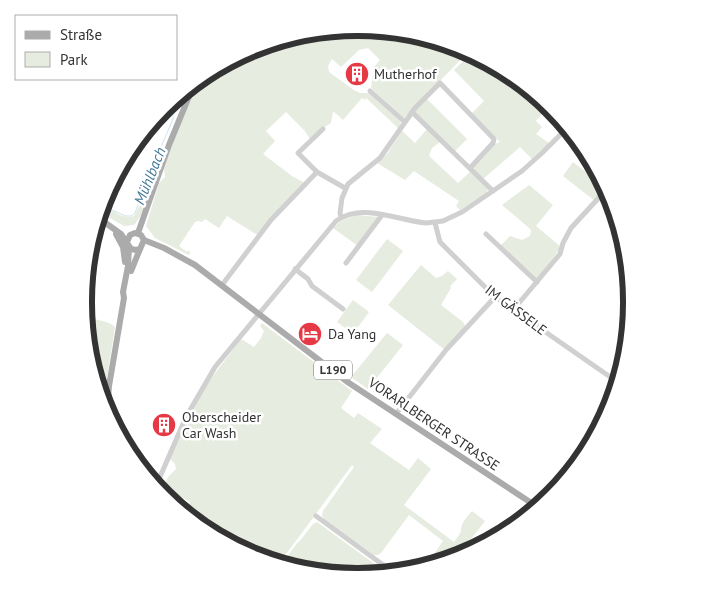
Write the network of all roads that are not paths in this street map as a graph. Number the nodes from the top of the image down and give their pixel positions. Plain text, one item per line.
1 (370, 91) dead end
2 (188, 97) edge
3 (412, 112) junction
4 (406, 122) junction
5 (323, 129) dead end
6 (562, 133) edge
7 (470, 168) junction
8 (318, 172) junction
9 (345, 188) junction
10 (493, 191) junction
11 (601, 195) edge
12 (151, 200) junction
13 (382, 215) junction
14 (341, 217) junction
15 (104, 222) edge
16 (435, 223) junction
17 (110, 226) junction
18 (486, 234) dead end
19 (140, 239) junction
20 (128, 245) junction
21 (175, 254) junction
22 (346, 263) dead end
23 (295, 269) junction
24 (126, 278) junction
25 (537, 282) junction
26 (222, 285) junction
27 (495, 296) junction
28 (124, 298) junction
29 (514, 309) junction
30 (343, 310) dead end
31 (259, 314) junction
32 (612, 378) edge
33 (108, 394) edge
34 (396, 414) junction
35 (159, 478) edge
36 (532, 503) edge
37 (316, 516) dead end
38 (384, 566) edge

1 - 4 street
2 - 12 main road
3 - 4 street
3 - 7 street
3 - 7 street
4 - 9 street
5 - 8 street
6 - 10 street
7 - 10 street
8 - 9 street
8 - 26 street
9 - 14 street
10 - 16 street
11 - 25 street
12 - 19 main road
12 - 19 main road
13 - 14 street
13 - 16 street
13 - 22 street
14 - 23 street
15 - 17 main road, VORARLBERGER STRASSE / L190
16 - 27 street, IM GÄSSELE
17 - 19 main road, VORARLBERGER STRASSE / L190
17 - 20 main road, VORARLBERGER STRASSE / L190
17 - 24 main road
18 - 25 street
19 - 20 main road, VORARLBERGER STRASSE / L190
19 - 20 main road
19 - 21 main road, VORARLBERGER STRASSE / L190
19 - 21 main road, VORARLBERGER STRASSE / L190
19 - 28 main road
20 - 24 main road
21 - 26 main road, VORARLBERGER STRASSE / L190
23 - 30 street
23 - 31 street
24 - 28 main road
25 - 29 street
26 - 31 main road, VORARLBERGER STRASSE / L190
27 - 29 street, IM GÄSSELE
27 - 34 street
28 - 33 main road
29 - 32 street, IM GÄSSELE
31 - 34 main road, VORARLBERGER STRASSE / L190
31 - 35 street
34 - 36 main road, VORARLBERGER STRASSE / L190
37 - 38 street

